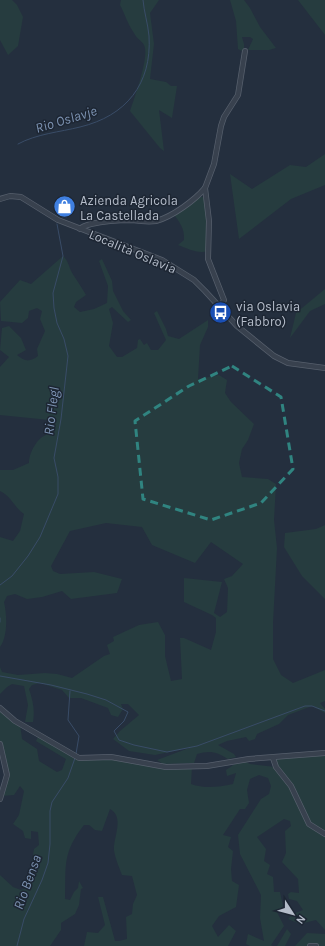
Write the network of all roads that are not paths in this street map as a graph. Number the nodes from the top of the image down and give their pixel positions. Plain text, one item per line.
1 (245, 51) dead end
2 (205, 188) junction
3 (198, 196) junction
4 (206, 198) junction
5 (0, 199) edge
6 (80, 229) junction
7 (220, 308) junction
8 (325, 368) edge
9 (0, 708) edge
10 (0, 744) edge
11 (325, 753) edge
12 (273, 758) junction
13 (0, 799) edge
14 (325, 834) edge
15 (310, 946) edge
16 (316, 946) edge

1 - 2 street, Località Oslavia
2 - 3 street, Località Oslavia
2 - 4 street, Località Oslavia
3 - 4 street
3 - 6 street, Località Oslavia
4 - 7 street, Località Oslavia
5 - 6 street, Località Oslavia
6 - 7 street, Località Oslavia
7 - 8 street, Località Oslavia
9 - 12 street
10 - 13 street
11 - 12 street
12 - 14 street
15 - 16 street

